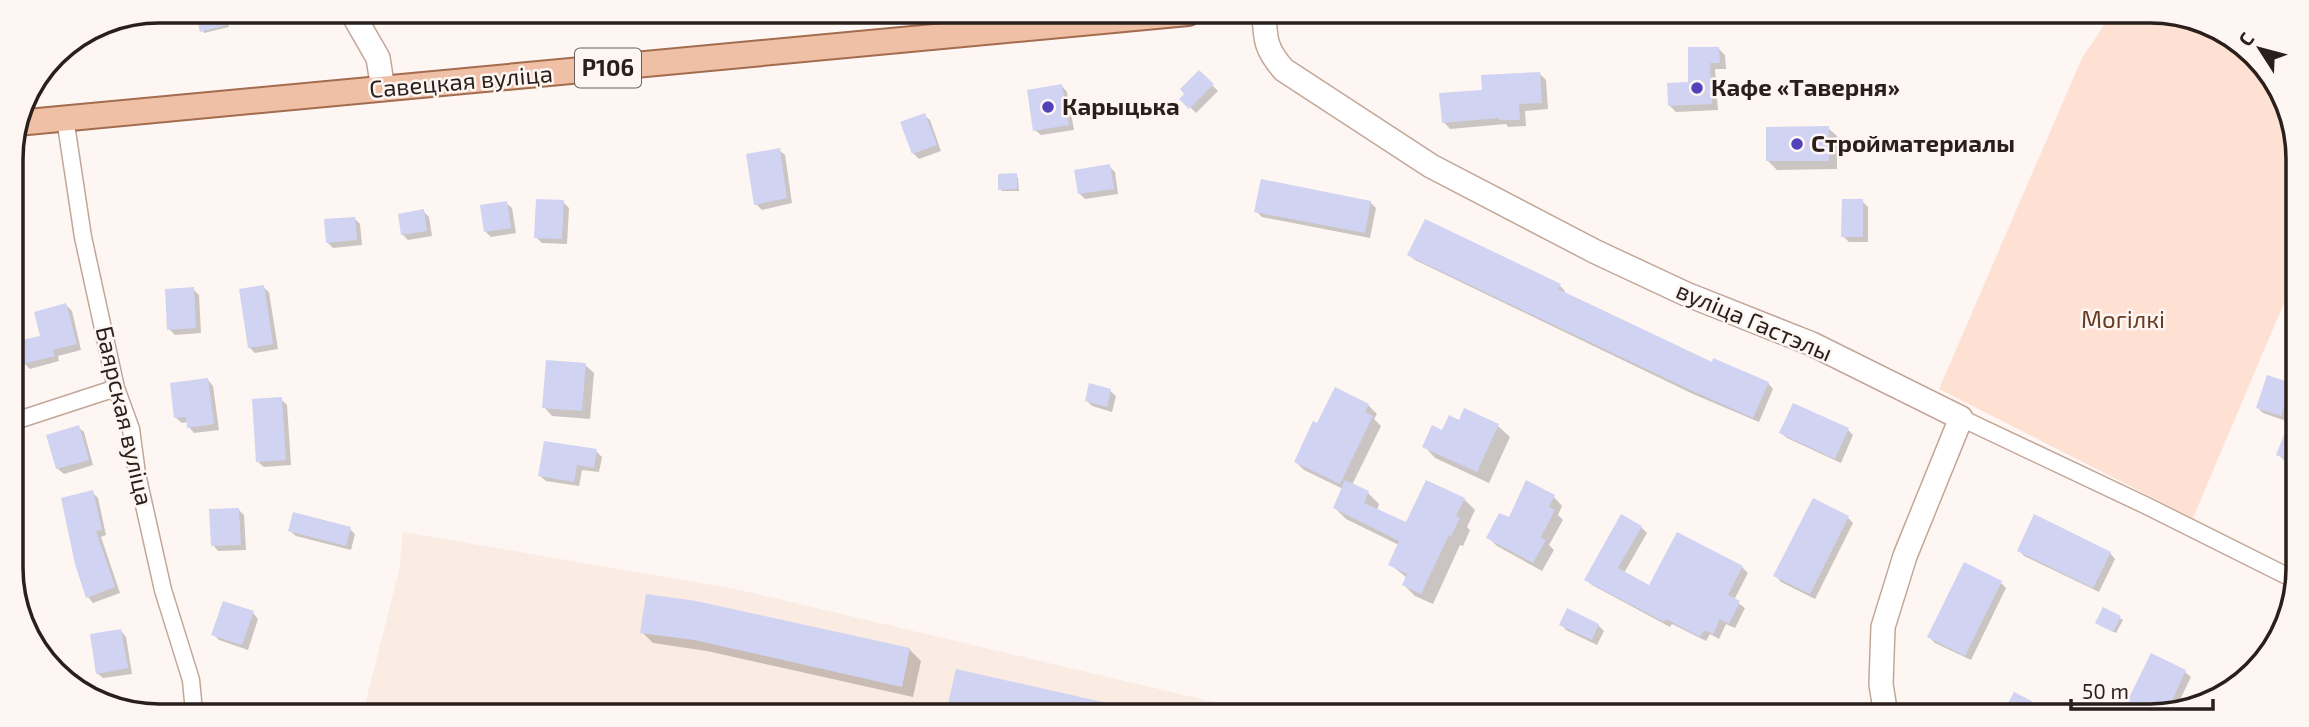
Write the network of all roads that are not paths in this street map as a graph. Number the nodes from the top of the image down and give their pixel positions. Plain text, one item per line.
1 (358, 23) edge
2 (1082, 23) edge
3 (1264, 23) edge
4 (383, 89) junction
5 (65, 118) junction
6 (28, 121) edge
7 (116, 388) junction
8 (23, 418) edge
9 (1961, 418) junction
10 (2286, 575) edge
11 (193, 704) edge
12 (1884, 704) edge

1 - 4 street
2 - 4 main road, Савецкая вуліца / Р106
3 - 9 street, вуліца Гастэлы
4 - 5 main road, Савецкая вуліца / Р106
5 - 6 main road, Савецкая вуліца / Р106
5 - 7 street, Баярская вуліца
7 - 8 street
7 - 11 street, Баярская вуліца
9 - 10 street, вуліца Гастэлы
9 - 12 street

